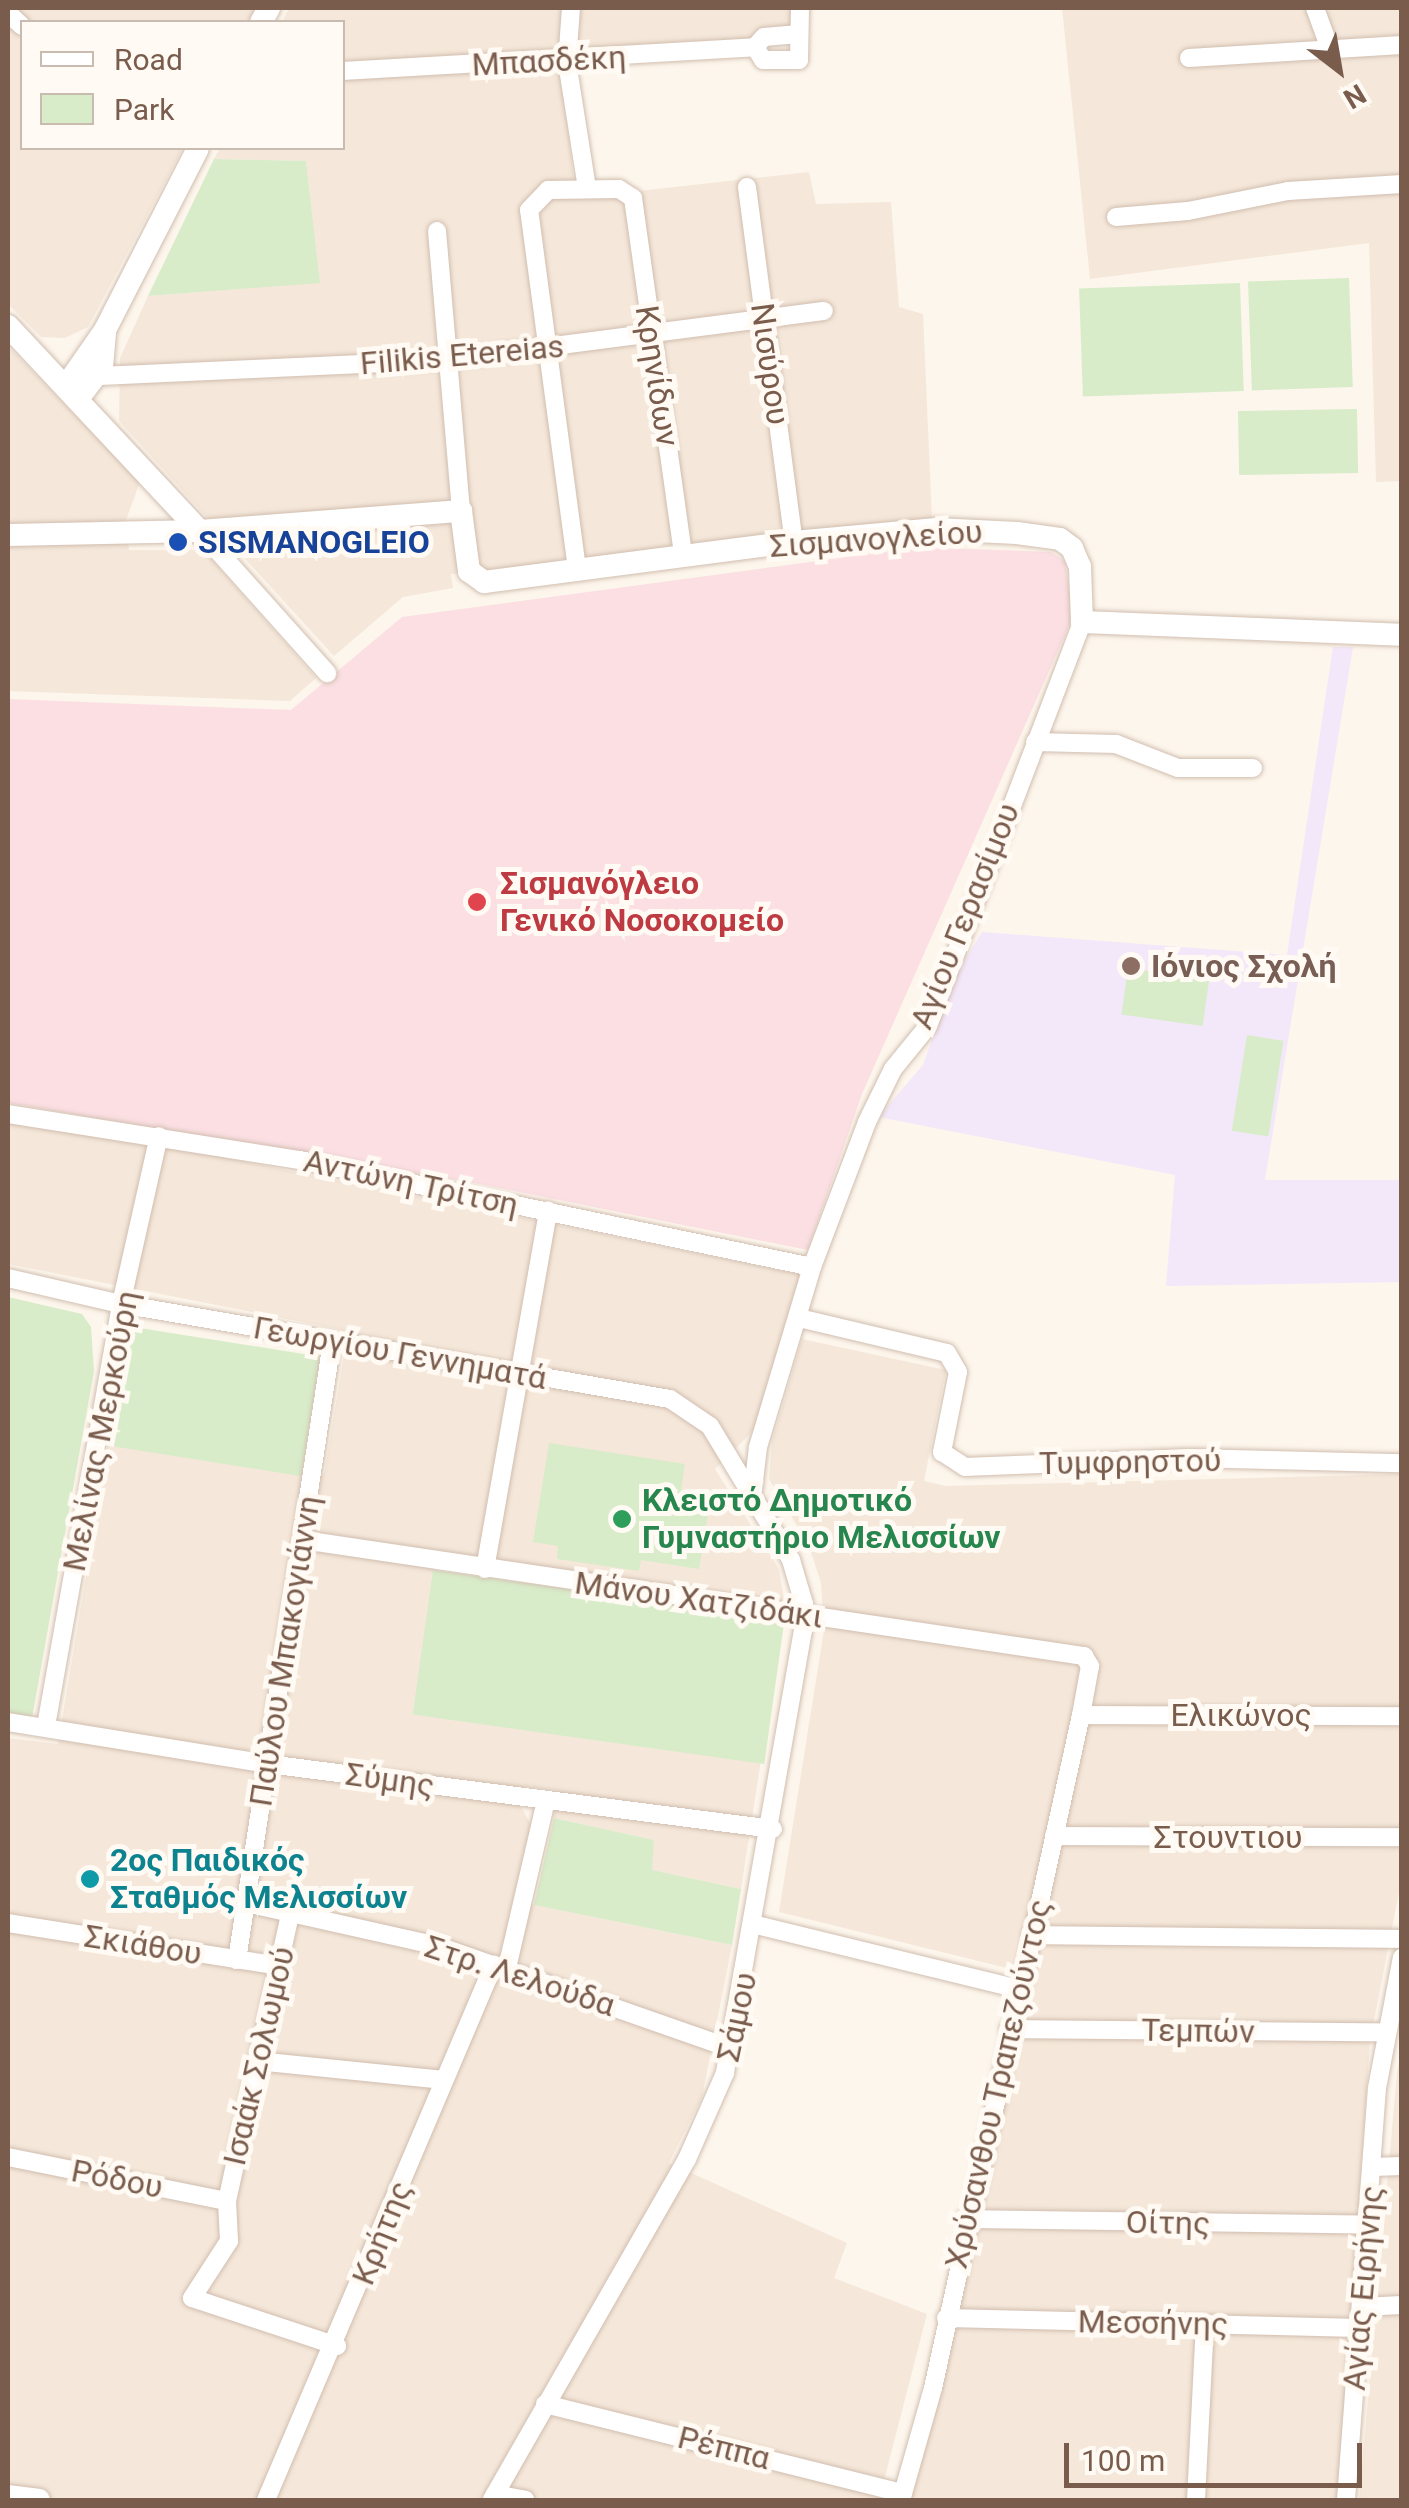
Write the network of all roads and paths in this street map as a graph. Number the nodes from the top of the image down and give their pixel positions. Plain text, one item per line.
1 (571, 8) edge
2 (800, 8) edge
3 (1315, 8) edge
4 (800, 34) junction
5 (1402, 46) edge
6 (755, 48) junction
7 (1330, 49) junction
8 (1189, 58) dead end
9 (567, 62) junction
10 (345, 71) edge
11 (197, 150) edge
12 (1402, 184) edge
13 (746, 186) dead end
14 (587, 188) junction
15 (1116, 216) dead end
16 (438, 231) dead end
17 (824, 310) dead end
18 (764, 318) junction
19 (8, 326) edge
20 (651, 336) junction
21 (99, 337) junction
22 (548, 349) junction
23 (32, 352) junction
24 (446, 360) junction
25 (98, 376) junction
26 (72, 393) junction
27 (461, 511) junction
28 (200, 531) junction
29 (8, 536) edge
30 (794, 542) junction
31 (683, 554) junction
32 (577, 569) junction
33 (1082, 622) junction
34 (1402, 635) edge
35 (327, 673) dead end
36 (1035, 742) junction
37 (1253, 768) dead end
38 (8, 1114) edge
39 (159, 1136) junction
40 (548, 1211) junction
41 (812, 1267) junction
42 (8, 1278) edge
43 (121, 1304) junction
44 (799, 1318) junction
45 (332, 1342) junction
46 (518, 1374) junction
47 (1402, 1463) edge
48 (753, 1490) junction
49 (303, 1540) junction
50 (486, 1568) junction
51 (804, 1616) junction
52 (1090, 1666) joint
53 (1081, 1715) junction
54 (1402, 1716) edge
55 (8, 1722) edge
56 (46, 1726) junction
57 (268, 1764) junction
58 (546, 1801) junction
59 (773, 1829) junction
60 (1054, 1836) junction
61 (1402, 1837) edge
62 (246, 1903) junction
63 (292, 1910) junction
64 (8, 1923) edge
65 (756, 1925) junction
66 (1031, 1935) junction
67 (1402, 1939) edge
68 (1401, 1959) edge
69 (237, 1960) junction
70 (280, 1966) junction
71 (500, 1966) junction
72 (1018, 1988) junction
73 (1009, 2029) junction
74 (1390, 2044) edge
75 (732, 2049) junction
76 (257, 2060) junction
77 (444, 2080) junction
78 (8, 2157) edge
79 (1373, 2166) junction
80 (1402, 2166) edge
81 (227, 2201) junction
82 (966, 2220) junction
83 (1370, 2226) junction
84 (1402, 2305) edge
85 (1362, 2307) junction
86 (946, 2318) junction
87 (1206, 2324) junction
88 (1361, 2328) junction
89 (337, 2346) junction
90 (545, 2404) junction
91 (8, 2496) edge
92 (902, 2497) edge
93 (494, 2498) edge
94 (39, 2500) edge
95 (266, 2500) edge
96 (525, 2500) edge
97 (1196, 2500) edge
98 (1346, 2500) edge

1 - 9 street
2 - 4 street
3 - 7 street
4 - 6 street, Μπασδέκη
4 - 6 street, Μπασδέκη
5 - 7 street
6 - 9 street, Μπασδέκη
7 - 8 street
9 - 10 street, Μπασδέκη
9 - 14 street
11 - 21 street
12 - 15 street
13 - 18 street, Νισύρου
14 - 20 street, Κρηνίδων
14 - 22 street
16 - 24 street
17 - 18 street, Filikis Etereias
18 - 20 street, Filikis Etereias
18 - 30 street, Νισύρου
19 - 23 street
20 - 22 street, Filikis Etereias
20 - 31 street, Κρηνίδων
21 - 23 street
21 - 25 street
21 - 26 street
22 - 24 street, Filikis Etereias
22 - 32 street
23 - 26 street
24 - 25 street, Filikis Etereias
24 - 27 street
25 - 26 street
26 - 28 street
27 - 28 street
27 - 32 street, Σισμανογλείου
28 - 29 street
28 - 35 street
30 - 31 street, Σισμανογλείου
30 - 33 street, Σισμανογλείου
31 - 32 street, Σισμανογλείου
33 - 34 street
33 - 36 street, Αγίου Γερασίμου
36 - 37 street
36 - 41 street, Αγίου Γερασίμου
38 - 39 street, Αντώνη Τρίτση
39 - 40 street, Αντώνη Τρίτση
39 - 43 street, Μελίνας Μερκούρη
40 - 41 street, Αντώνη Τρίτση
40 - 46 street
41 - 44 street, Αγίου Γερασίμου
42 - 43 street, Γεωργίου Γεννηματά
43 - 45 street, Γεωργίου Γεννηματά
43 - 56 street, Μελίνας Μερκούρη
44 - 47 street, Τυμφρηστού
44 - 48 street, Αγίου Γερασίμου
45 - 46 street, Γεωργίου Γεννηματά
45 - 49 street, Παύλου Μπακογιάννη
46 - 48 street, Γεωργίου Γεννηματά
46 - 50 street
48 - 51 street, Σάμου
49 - 50 street, Μάνου Χατζιδάκι
49 - 57 street, Παύλου Μπακογιάννη
50 - 51 street, Μάνου Χατζιδάκι
51 - 52 street, Μάνου Χατζιδάκι
51 - 59 street, Σάμου
52 - 53 street, Χρύσανθου Τραπεζούντος
53 - 54 street, Ελικώνος
53 - 60 street, Χρύσανθου Τραπεζούντος
55 - 56 street, Σύμης
56 - 57 street, Σύμης
57 - 58 street, Σύμης
57 - 62 street, Παύλου Μπακογιάννη
58 - 59 street, Σύμης
58 - 71 street, Κρήτης
59 - 65 street, Σάμου
60 - 61 street, Στουντιου
60 - 66 street, Χρύσανθου Τραπεζούντος
62 - 63 street, Στρ. Λελούδα
62 - 69 street, Παύλου Μπακογιάννη
63 - 70 street, Ισαάκ Σολωμού
63 - 71 street, Στρ. Λελούδα
64 - 69 street, Σκιάθου
65 - 72 street
65 - 75 street, Σάμου
66 - 67 street
66 - 72 street, Χρύσανθου Τραπεζούντος
68 - 74 street, Αγίας Ειρήνης
69 - 70 street, Σκιάθου
70 - 76 street, Ισαάκ Σολωμού
71 - 75 street, Στρ. Λελούδα
71 - 77 street, Κρήτης
72 - 73 street, Χρύσανθου Τραπεζούντος
73 - 74 street, Τεμπών
73 - 82 street, Χρύσανθου Τραπεζούντος
74 - 79 street, Αγίας Ειρήνης
75 - 90 street, Σάμου
76 - 77 street
76 - 81 street, Ισαάκ Σολωμού
77 - 89 street, Κρήτης
78 - 81 street, Ρόδου
79 - 80 street
79 - 83 street, Αγίας Ειρήνης
81 - 89 street, Ισαάκ Σολωμού
82 - 83 street, Οίτης
82 - 86 street, Χρύσανθου Τραπεζούντος
83 - 85 street, Αγίας Ειρήνης
84 - 85 street
85 - 88 street, Αγίας Ειρήνης
86 - 87 street, Μεσσήνης
86 - 92 street, Χρύσανθου Τραπεζούντος
87 - 88 street, Μεσσήνης
87 - 97 street
88 - 98 street, Αγίας Ειρήνης
89 - 95 street, Κρήτης
90 - 92 street, Ρέππα
90 - 93 street, Σάμου
91 - 94 street
93 - 96 street

